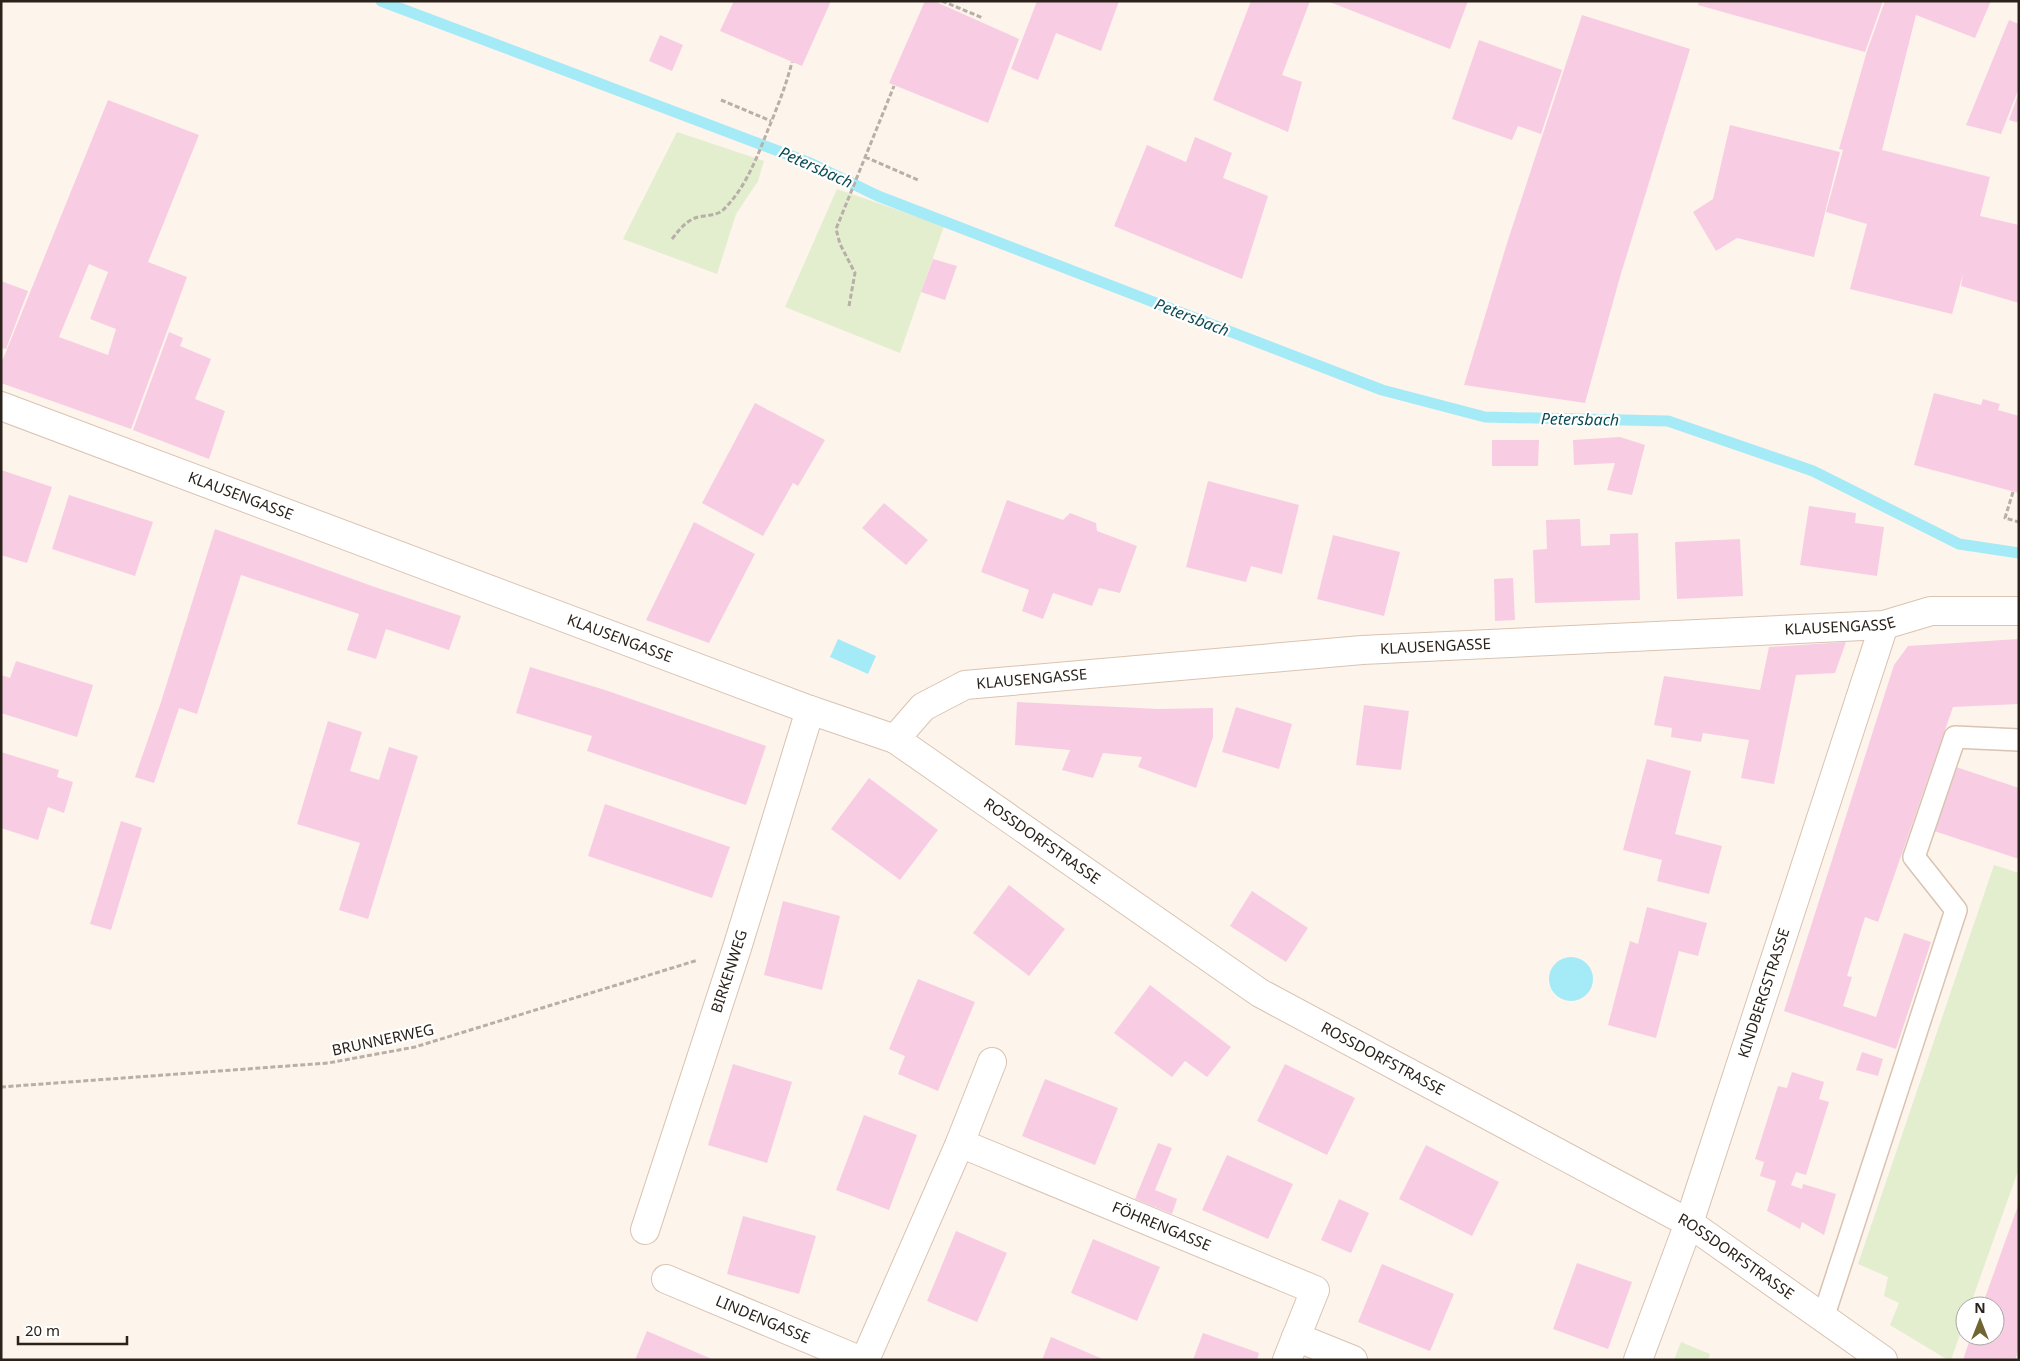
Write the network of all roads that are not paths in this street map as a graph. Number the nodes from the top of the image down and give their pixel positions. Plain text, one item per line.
1 (1, 406) edge
2 (2019, 611) edge
3 (1884, 625) junction
4 (810, 710) junction
5 (895, 739) junction
6 (2019, 740) edge
7 (992, 1062) dead end
8 (960, 1143) junction
9 (1689, 1223) junction
10 (645, 1230) dead end
11 (666, 1279) dead end
12 (1823, 1318) junction
13 (1292, 1348) edge
14 (859, 1360) edge
15 (865, 1360) edge
16 (1353, 1360) edge
17 (1638, 1360) edge
18 (1883, 1360) edge

1 - 4 street, KLAUSENGASSE
2 - 3 street, KLAUSENGASSE
3 - 5 street, KLAUSENGASSE
3 - 9 street, KINDBERGSTRASSE
4 - 5 street, KLAUSENGASSE
4 - 10 street, BIRKENWEG
5 - 9 street, ROSSDORFSTRASSE
6 - 12 lane
7 - 8 street
8 - 13 street, FÖHRENGASSE
8 - 15 street
9 - 12 street, ROSSDORFSTRASSE
9 - 17 street, KINDBERGSTRASSE
11 - 14 street, LINDENGASSE
12 - 18 street, ROSSDORFSTRASSE
13 - 16 street, FÖHRENGASSE

